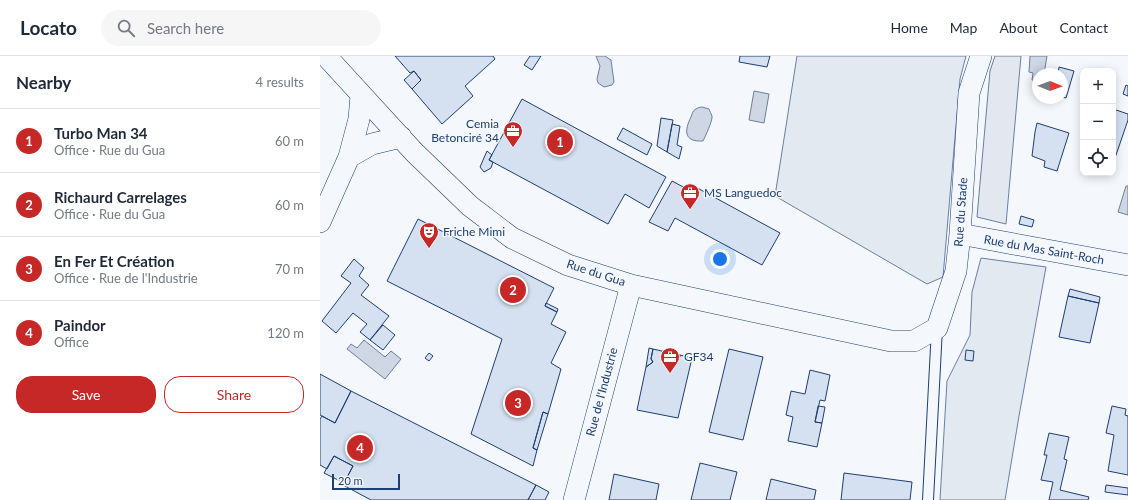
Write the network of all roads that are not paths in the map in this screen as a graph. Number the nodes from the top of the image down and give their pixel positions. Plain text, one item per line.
1 (326, 56) edge
2 (981, 56) edge
3 (361, 95) junction
4 (400, 137) junction
5 (349, 157) junction
6 (320, 222) edge
7 (960, 234) junction
8 (1128, 265) edge
9 (631, 284) junction
10 (938, 328) junction
11 (574, 500) edge
12 (928, 500) edge

1 - 3 street, Rue du Gua
2 - 7 street, Rue du Stade
3 - 4 street, Rue du Gua
3 - 5 street
4 - 5 street
4 - 9 street, Rue du Gua
5 - 6 street
7 - 8 street, Rue du Mas Saint-Roch
7 - 10 street, Rue du Stade
9 - 10 street, Rue du Gua
9 - 11 street, Rue de l'Industrie
10 - 12 lane

